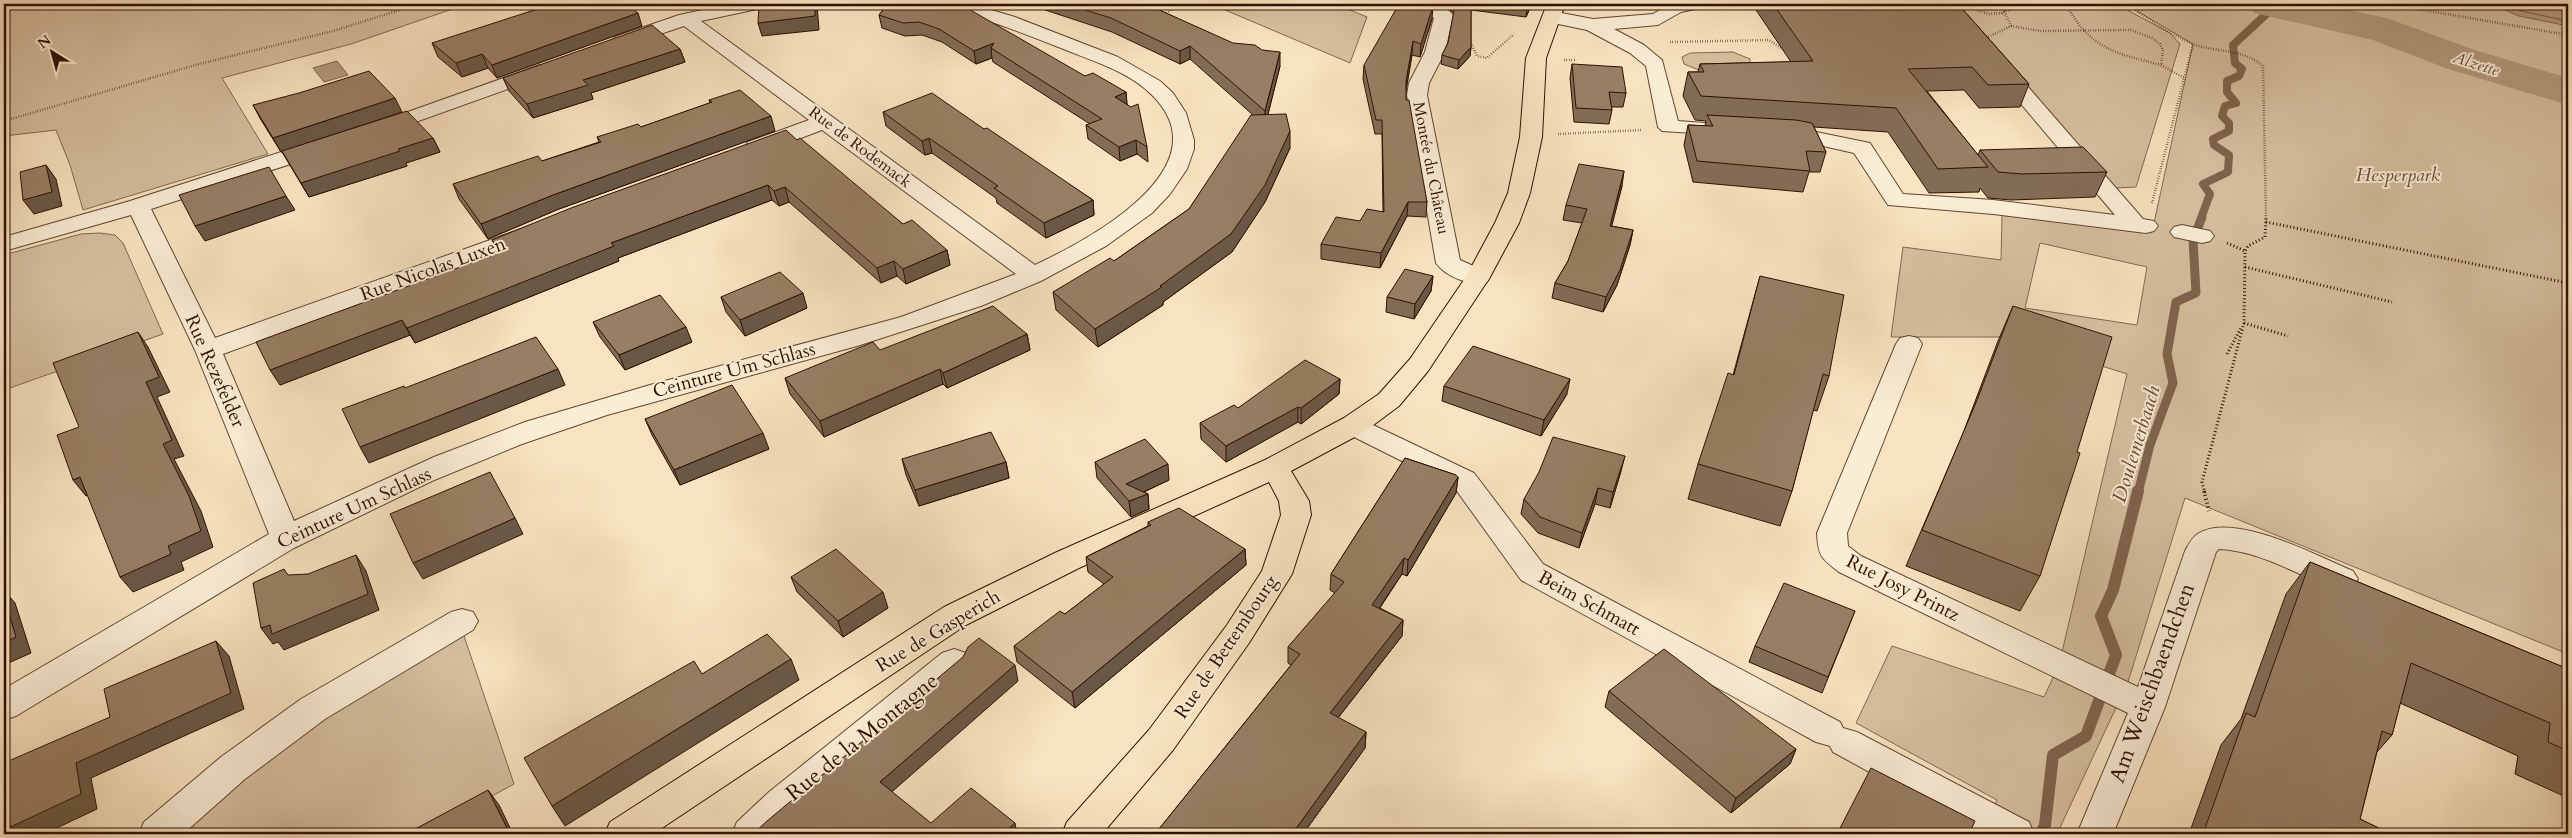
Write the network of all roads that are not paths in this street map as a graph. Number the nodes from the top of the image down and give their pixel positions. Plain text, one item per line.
1 (756, 4) edge
2 (950, 4) edge
3 (1416, 4) edge
4 (1693, 4) edge
5 (1554, 10) edge
6 (686, 19) junction
7 (1593, 25) junction
8 (1976, 40) edge
9 (606, 47) edge
10 (561, 64) edge
11 (826, 121) junction
12 (734, 155) edge
13 (138, 206) junction
14 (546, 226) edge
15 (4, 244) edge
16 (1033, 275) junction
17 (1478, 277) junction
18 (1909, 344) dead end
19 (208, 350) junction
20 (1354, 425) junction
21 (1275, 467) junction
22 (286, 538) junction
23 (2370, 591) edge
24 (462, 621) dead end
25 (954, 662) edge
26 (2135, 701) junction
27 (4, 706) edge
28 (157, 834) edge
29 (623, 834) edge
30 (750, 834) edge
31 (1080, 834) edge
32 (2014, 834) edge
33 (2095, 834) edge

1 - 6 street
2 - 16 street, Ceinture Um Schlass
3 - 17 street, Montée du Château
4 - 7 street
5 - 7 street
5 - 17 main road
6 - 9 street
6 - 11 street, Rue de Rodemack
7 - 8 street
10 - 13 street
11 - 12 street
11 - 16 street, Rue de Rodemack
13 - 15 street
13 - 19 street, Rue Rezefelder
14 - 19 street, Rue Nicolas Luxen
16 - 22 street, Ceinture Um Schlass
17 - 20 main road
18 - 26 street, Rue Josy Printz
19 - 22 street, Rue Rezefelder
20 - 21 main road
20 - 32 street, Beim Schmatt
21 - 29 main road, Rue de Gasperich
21 - 31 main road, Rue de Bettembourg
22 - 27 street, Ceinture Um Schlass
23 - 26 street, Am Weischbaendchen
24 - 28 street
25 - 30 street, Rue de la Montagne
26 - 33 street, Am Weischbaendchen

